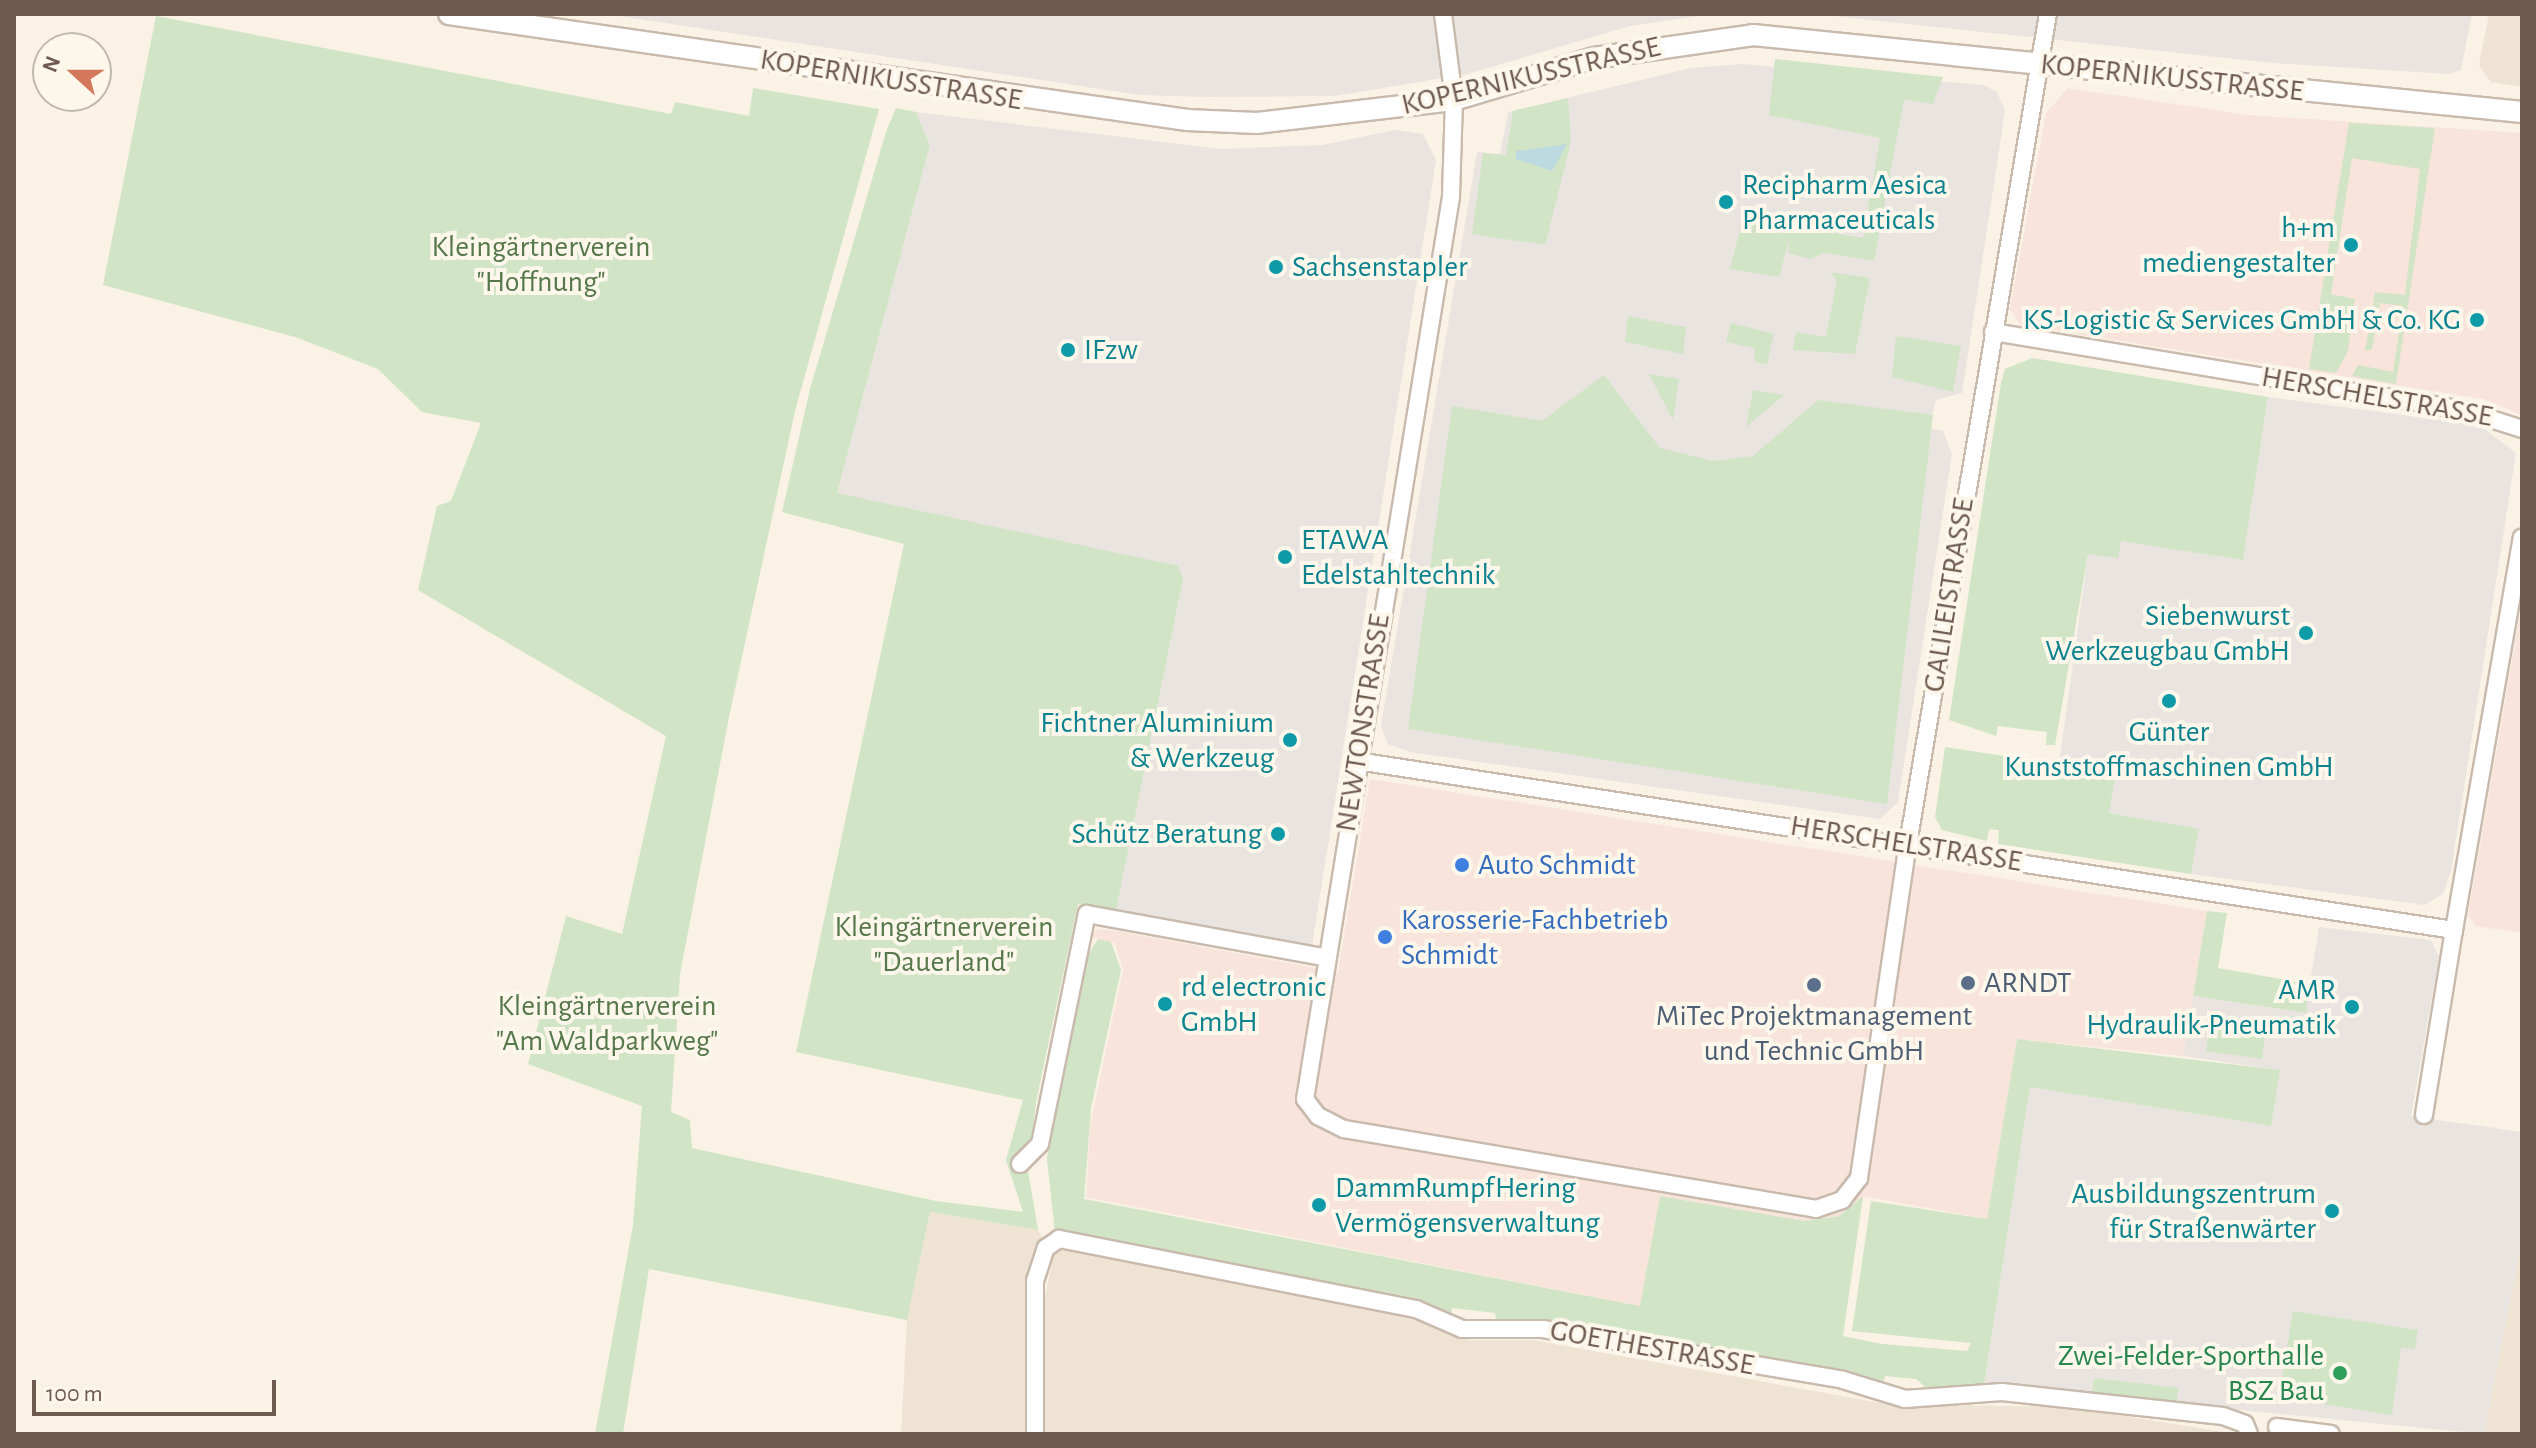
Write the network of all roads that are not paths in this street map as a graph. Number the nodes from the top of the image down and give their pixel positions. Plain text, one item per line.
1 (449, 14) edge
2 (1443, 14) edge
3 (2048, 14) edge
4 (2041, 65) junction
5 (1454, 100) junction
6 (2522, 112) edge
7 (1993, 332) junction
8 (2522, 429) edge
9 (2522, 538) edge
10 (1357, 761) junction
11 (1908, 844) junction
12 (2454, 930) junction
13 (1324, 957) junction
14 (2424, 1115) dead end
15 (1020, 1164) dead end
16 (1859, 1178) joint
17 (2277, 1427) dead end
18 (1035, 1434) edge
19 (2249, 1434) edge
20 (2331, 1434) edge

1 - 5 street, KOPERNIKUSSTRASSE
2 - 5 street, NEWTONSTRASSE
3 - 4 street, GALILEISTRASSE
4 - 5 street, KOPERNIKUSSTRASSE
4 - 6 street, KOPERNIKUSSTRASSE
4 - 7 street, GALILEISTRASSE
5 - 10 street, NEWTONSTRASSE
7 - 8 street, HERSCHELSTRASSE
7 - 11 street, GALILEISTRASSE
9 - 12 street
10 - 11 street, HERSCHELSTRASSE
10 - 13 street, NEWTONSTRASSE
11 - 12 street, HERSCHELSTRASSE
11 - 16 street, GALILEISTRASSE
12 - 14 street
13 - 15 street
13 - 16 street, NEWTONSTRASSE
17 - 20 street
18 - 19 street, GOETHESTRASSE

